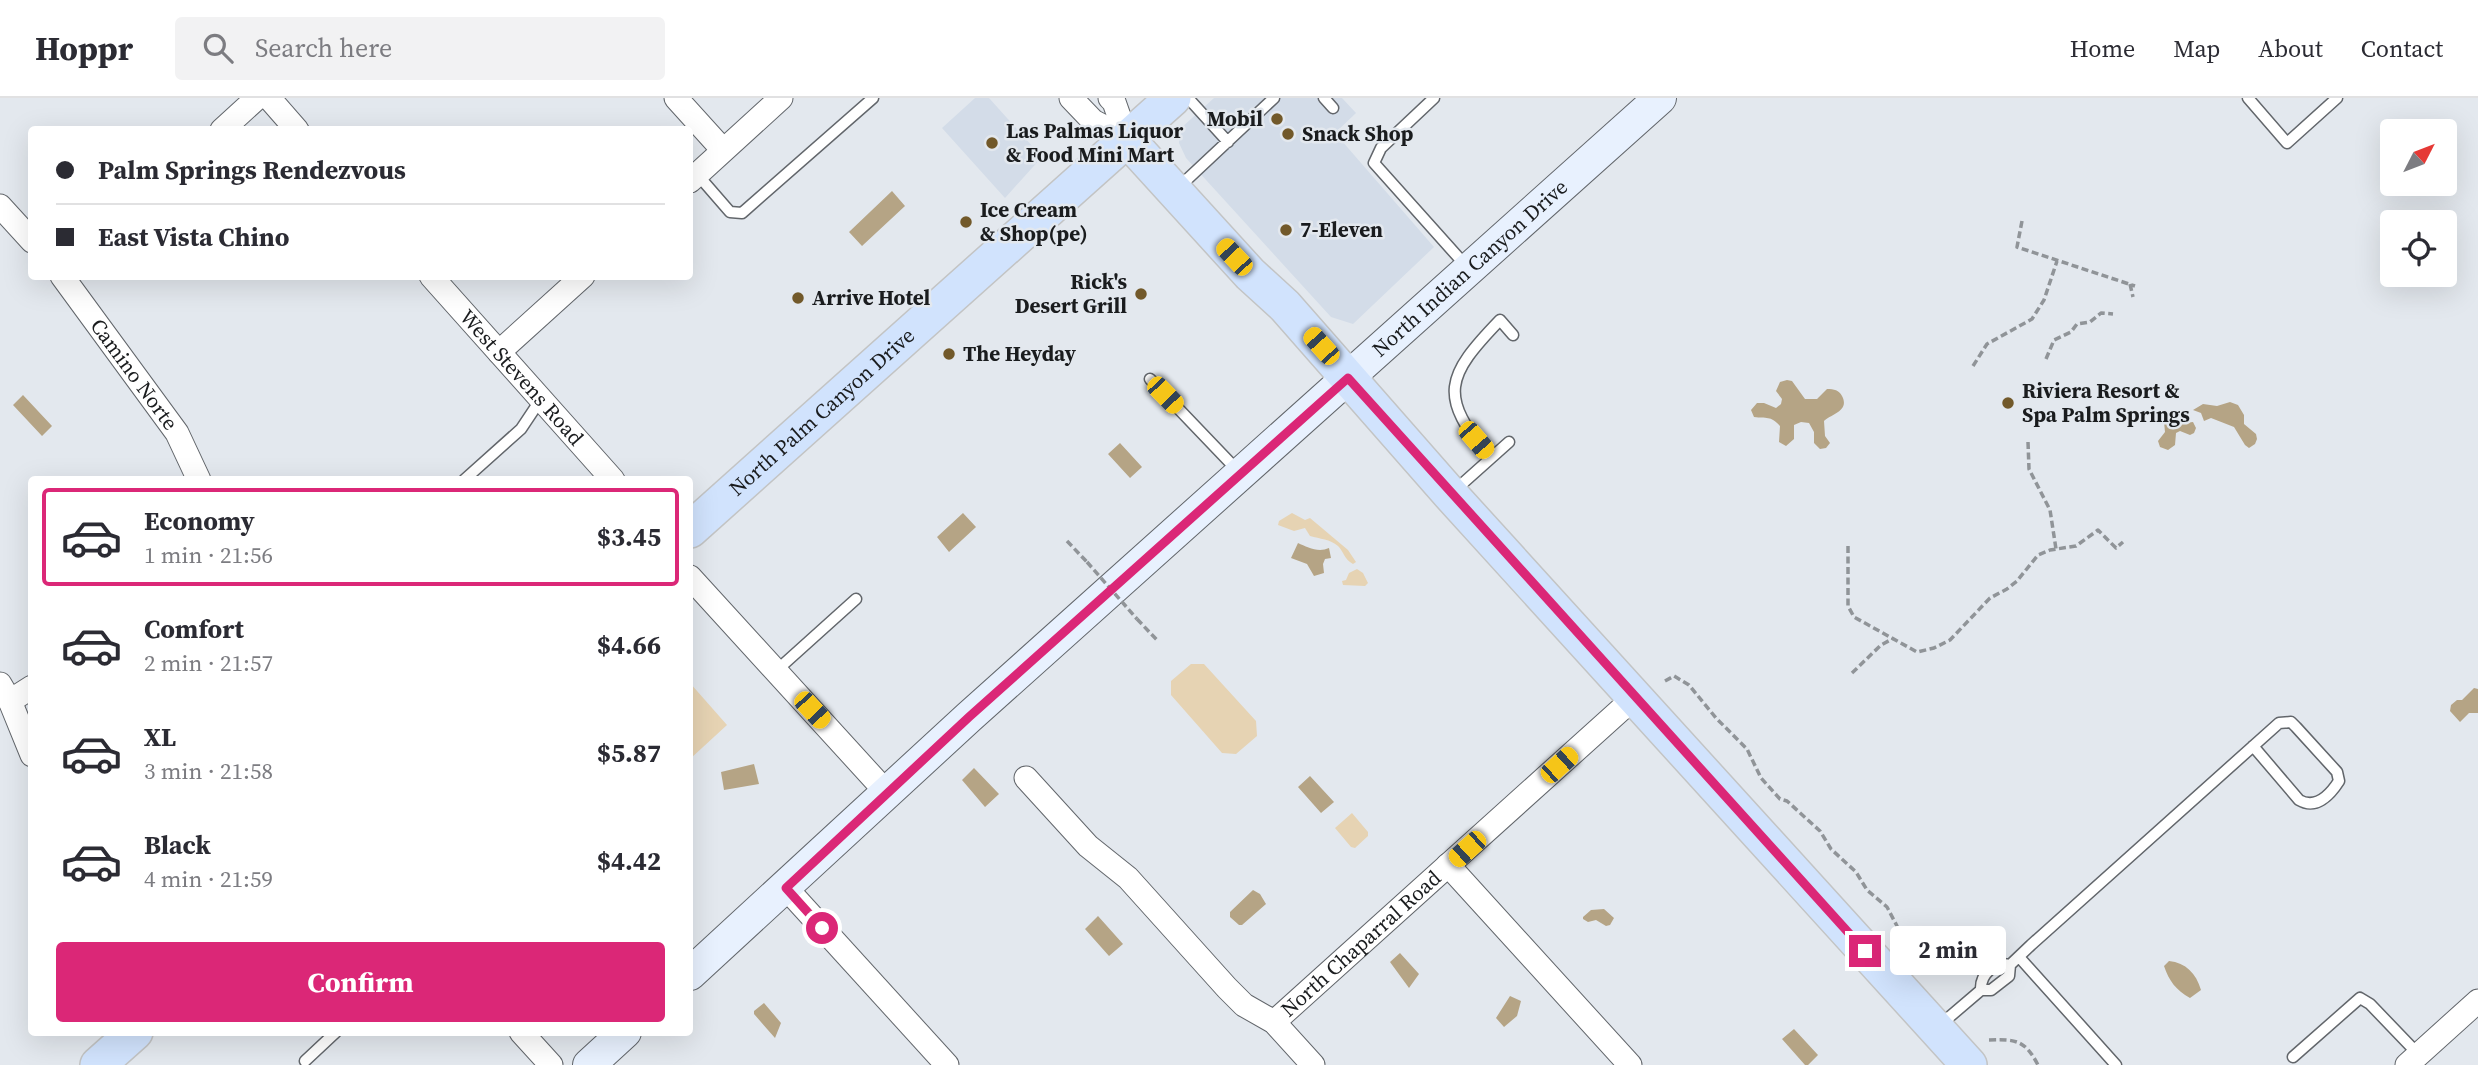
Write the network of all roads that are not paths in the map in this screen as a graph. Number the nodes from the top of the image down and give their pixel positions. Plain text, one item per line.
1 (257, 98) edge
2 (676, 98) edge
3 (782, 98) edge
4 (873, 98) edge
5 (1071, 98) edge
6 (1110, 98) edge
7 (1173, 98) edge
8 (1188, 98) edge
9 (1274, 98) edge
10 (1324, 98) edge
11 (1434, 98) edge
12 (1660, 98) edge
13 (2248, 98) edge
14 (2337, 98) edge
15 (283, 103) edge
16 (1333, 108) dead end
17 (226, 126) edge
18 (295, 126) edge
19 (1127, 139) junction
20 (1228, 142) junction
21 (723, 150) junction
22 (693, 177) edge
23 (1174, 191) junction
24 (0, 206) edge
25 (28, 237) edge
26 (1469, 269) junction
27 (65, 280) edge
28 (434, 280) edge
29 (579, 280) edge
30 (1513, 335) dead end
31 (499, 352) junction
32 (1348, 378) junction
33 (1150, 379) dead end
34 (541, 399) junction
35 (1509, 442) dead end
36 (1491, 457) junction
37 (1241, 474) junction
38 (197, 476) edge
39 (468, 476) edge
40 (609, 476) edge
41 (1450, 494) junction
42 (693, 527) edge
43 (693, 580) edge
44 (856, 599) dead end
45 (776, 671) junction
46 (28, 688) edge
47 (1651, 688) junction
48 (5, 693) edge
49 (28, 746) edge
50 (2253, 746) junction
51 (1026, 778) dead end
52 (888, 794) junction
53 (1448, 865) junction
54 (786, 888) junction
55 (2015, 961) junction
56 (693, 971) edge
57 (1981, 990) junction
58 (2478, 1001) edge
59 (1275, 1022) junction
60 (1936, 1029) junction
61 (131, 1036) edge
62 (332, 1036) edge
63 (525, 1036) edge
64 (1979, 1052) edge
65 (2293, 1057) dead end
66 (305, 1060) dead end
67 (2413, 1062) edge
68 (98, 1065) edge
69 (551, 1065) edge
70 (947, 1065) edge
71 (1313, 1065) edge
72 (1630, 1065) edge
73 (2116, 1065) edge

1 - 17 street
2 - 21 street
3 - 21 street
4 - 22 lane
5 - 19 street
6 - 19 street
7 - 19 main road, North Palm Canyon Drive
8 - 20 lane
9 - 20 lane
10 - 16 lane
11 - 26 lane
12 - 26 main road, North Indian Canyon Drive
13 - 14 lane
15 - 18 street
19 - 23 main road
19 - 42 main road, North Palm Canyon Drive
20 - 23 lane
21 - 22 street
23 - 32 main road
24 - 25 street
26 - 32 main road, North Indian Canyon Drive
27 - 38 street, Camino Norte
28 - 31 street, West Stevens Road
29 - 31 street
30 - 36 lane
31 - 34 street, West Stevens Road
32 - 37 main road, North Indian Canyon Drive
32 - 41 main road
33 - 37 lane
34 - 39 lane
34 - 40 street, West Stevens Road
35 - 36 lane
36 - 41 lane
37 - 52 main road, North Indian Canyon Drive
41 - 47 main road
43 - 45 street
44 - 45 lane
45 - 52 street
46 - 48 street
47 - 53 street, North Chaparral Road
47 - 60 main road
48 - 49 street
50 - 50 lane
50 - 55 lane
51 - 59 street
52 - 54 main road, North Indian Canyon Drive
53 - 59 street, North Chaparral Road
53 - 72 street
54 - 56 main road, North Indian Canyon Drive
54 - 70 street
55 - 57 lane
55 - 57 lane
55 - 73 lane
57 - 60 lane
58 - 67 street
59 - 71 street
60 - 64 main road
61 - 68 main road
62 - 66 lane
63 - 69 street
65 - 67 lane

